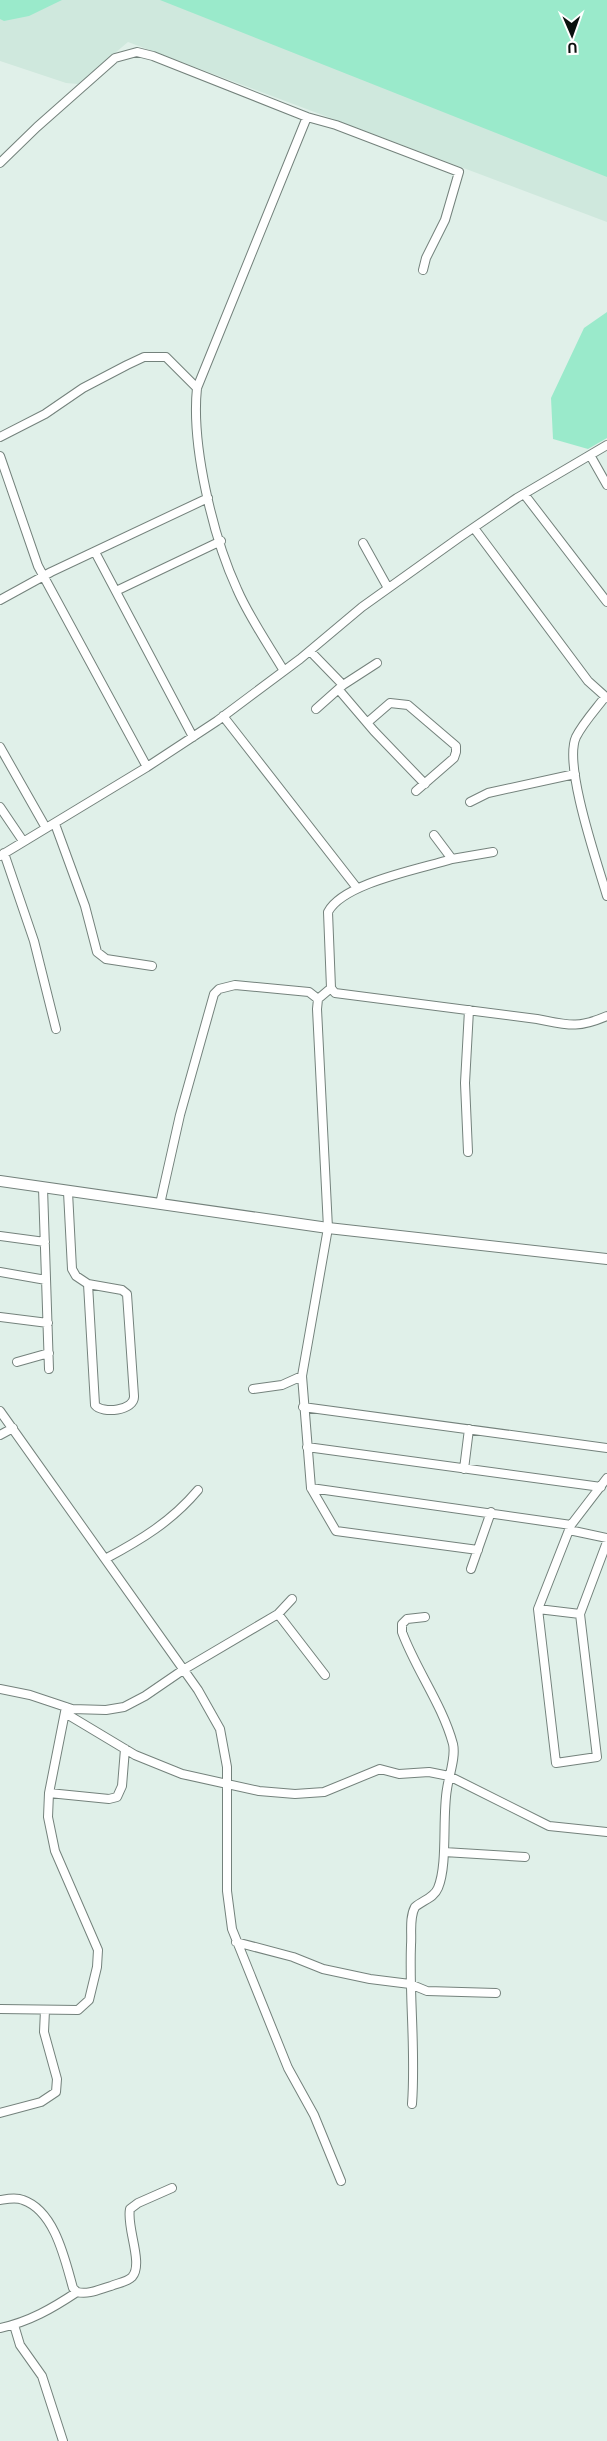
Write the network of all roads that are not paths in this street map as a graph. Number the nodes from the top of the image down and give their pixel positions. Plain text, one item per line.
1 (307, 117) junction
2 (0, 163) edge
3 (423, 270) dead end
4 (197, 388) junction
5 (0, 437) edge
6 (607, 445) edge
7 (590, 455) junction
8 (0, 456) edge
9 (607, 484) edge
10 (524, 494) junction
11 (208, 498) junction
12 (474, 528) junction
13 (221, 541) junction
14 (364, 543) dead end
15 (95, 552) junction
16 (43, 576) junction
17 (388, 588) junction
18 (116, 591) junction
19 (0, 600) edge
20 (607, 602) edge
21 (310, 651) junction
22 (377, 664) dead end
23 (284, 671) junction
24 (341, 687) junction
25 (606, 697) edge
26 (316, 709) dead end
27 (224, 716) junction
28 (368, 722) junction
29 (193, 737) junction
30 (0, 747) edge
31 (147, 767) junction
32 (575, 774) junction
33 (424, 784) junction
34 (416, 791) dead end
35 (470, 802) dead end
36 (0, 807) edge
37 (55, 824) junction
38 (46, 828) junction
39 (434, 835) dead end
40 (23, 842) junction
41 (493, 852) dead end
42 (2, 855) edge
43 (452, 860) junction
44 (357, 888) junction
45 (607, 896) edge
46 (152, 966) dead end
47 (331, 988) junction
48 (318, 999) junction
49 (469, 1010) junction
50 (607, 1016) edge
51 (56, 1029) dead end
52 (468, 1152) dead end
53 (0, 1181) edge
54 (43, 1188) junction
55 (68, 1192) junction
56 (160, 1204) junction
57 (328, 1228) junction
58 (0, 1236) edge
59 (45, 1242) junction
60 (607, 1259) edge
61 (0, 1272) edge
62 (46, 1280) junction
63 (88, 1284) junction
64 (0, 1317) edge
65 (48, 1323) junction
66 (49, 1353) junction
67 (17, 1362) dead end
68 (49, 1369) dead end
69 (302, 1376) junction
70 (253, 1389) dead end
71 (303, 1407) junction
72 (0, 1411) edge
73 (13, 1428) junction
74 (469, 1429) junction
75 (0, 1435) edge
76 (307, 1447) junction
77 (607, 1448) edge
78 (464, 1468) junction
79 (607, 1478) edge
80 (601, 1487) junction
81 (311, 1488) junction
82 (198, 1490) dead end
83 (491, 1512) junction
84 (570, 1528) junction
85 (607, 1538) edge
86 (607, 1542) edge
87 (478, 1550) junction
88 (105, 1559) junction
89 (471, 1570) dead end
90 (292, 1598) dead end
91 (538, 1609) junction
92 (278, 1614) junction
93 (580, 1614) junction
94 (425, 1617) dead end
95 (183, 1670) junction
96 (325, 1675) dead end
97 (0, 1689) edge
98 (65, 1710) junction
99 (125, 1749) junction
100 (449, 1776) junction
101 (228, 1784) junction
102 (49, 1794) junction
103 (607, 1832) edge
104 (444, 1852) junction
105 (525, 1857) dead end
106 (236, 1942) junction
107 (410, 1984) junction
108 (496, 1993) dead end
109 (0, 2009) edge
110 (45, 2010) junction
111 (412, 2104) dead end
112 (0, 2113) edge
113 (341, 2181) dead end
114 (172, 2188) dead end
115 (0, 2200) edge
116 (77, 2292) junction
117 (14, 2325) junction
118 (0, 2328) edge
119 (63, 2441) edge

1 - 2 street
1 - 3 street
1 - 4 street
4 - 5 street
4 - 11 street
6 - 7 street
7 - 9 street
7 - 10 street
8 - 16 street
10 - 12 street
10 - 20 street
11 - 13 street
11 - 15 street
12 - 17 street
12 - 25 street
13 - 18 street
13 - 23 street
14 - 17 street
15 - 16 street
15 - 18 street
16 - 19 street
16 - 31 street
17 - 21 street
18 - 29 street
21 - 23 street
21 - 24 street
22 - 24 street
23 - 27 street
24 - 26 street
24 - 28 street
25 - 32 street
27 - 29 street
27 - 44 street
28 - 33 street
28 - 33 street
29 - 31 street
30 - 38 street
31 - 37 street
32 - 35 street
32 - 45 street
33 - 34 street
36 - 40 street
37 - 38 street
37 - 46 street
38 - 40 street
39 - 43 street
40 - 42 street
41 - 43 street
42 - 51 street
43 - 44 street
44 - 47 street
47 - 48 street
47 - 49 street
48 - 56 street
48 - 57 street
49 - 50 street
49 - 52 street
53 - 54 street
54 - 55 street
54 - 59 street
55 - 56 street
55 - 63 street
56 - 57 street
57 - 60 street
57 - 69 street
58 - 59 street
59 - 62 street
61 - 62 street
62 - 65 street
63 - 63 street
64 - 65 street
65 - 66 street
66 - 67 street
66 - 68 street
69 - 70 street
69 - 71 street
71 - 74 street
71 - 76 street
72 - 73 street
73 - 75 street
73 - 88 street
74 - 77 street
74 - 78 street
76 - 78 street
76 - 81 street
78 - 80 street
79 - 80 street
80 - 84 street
81 - 83 street
81 - 87 street
82 - 88 street
83 - 84 street
83 - 87 street
84 - 85 street
84 - 91 street
86 - 93 street
87 - 89 street
88 - 95 street
90 - 92 street
91 - 93 street
91 - 93 street
92 - 95 street
92 - 96 street
94 - 100 street
95 - 98 street
95 - 101 street
97 - 98 street
98 - 99 street
98 - 102 street
99 - 101 street
99 - 102 street
100 - 101 street
100 - 103 street
100 - 104 street
101 - 106 street
102 - 110 street
104 - 105 street
104 - 107 street
106 - 107 street
106 - 113 street
107 - 108 street
107 - 111 street
109 - 110 street
110 - 112 street
114 - 116 street
115 - 116 street
116 - 117 street
117 - 118 street
117 - 119 street

